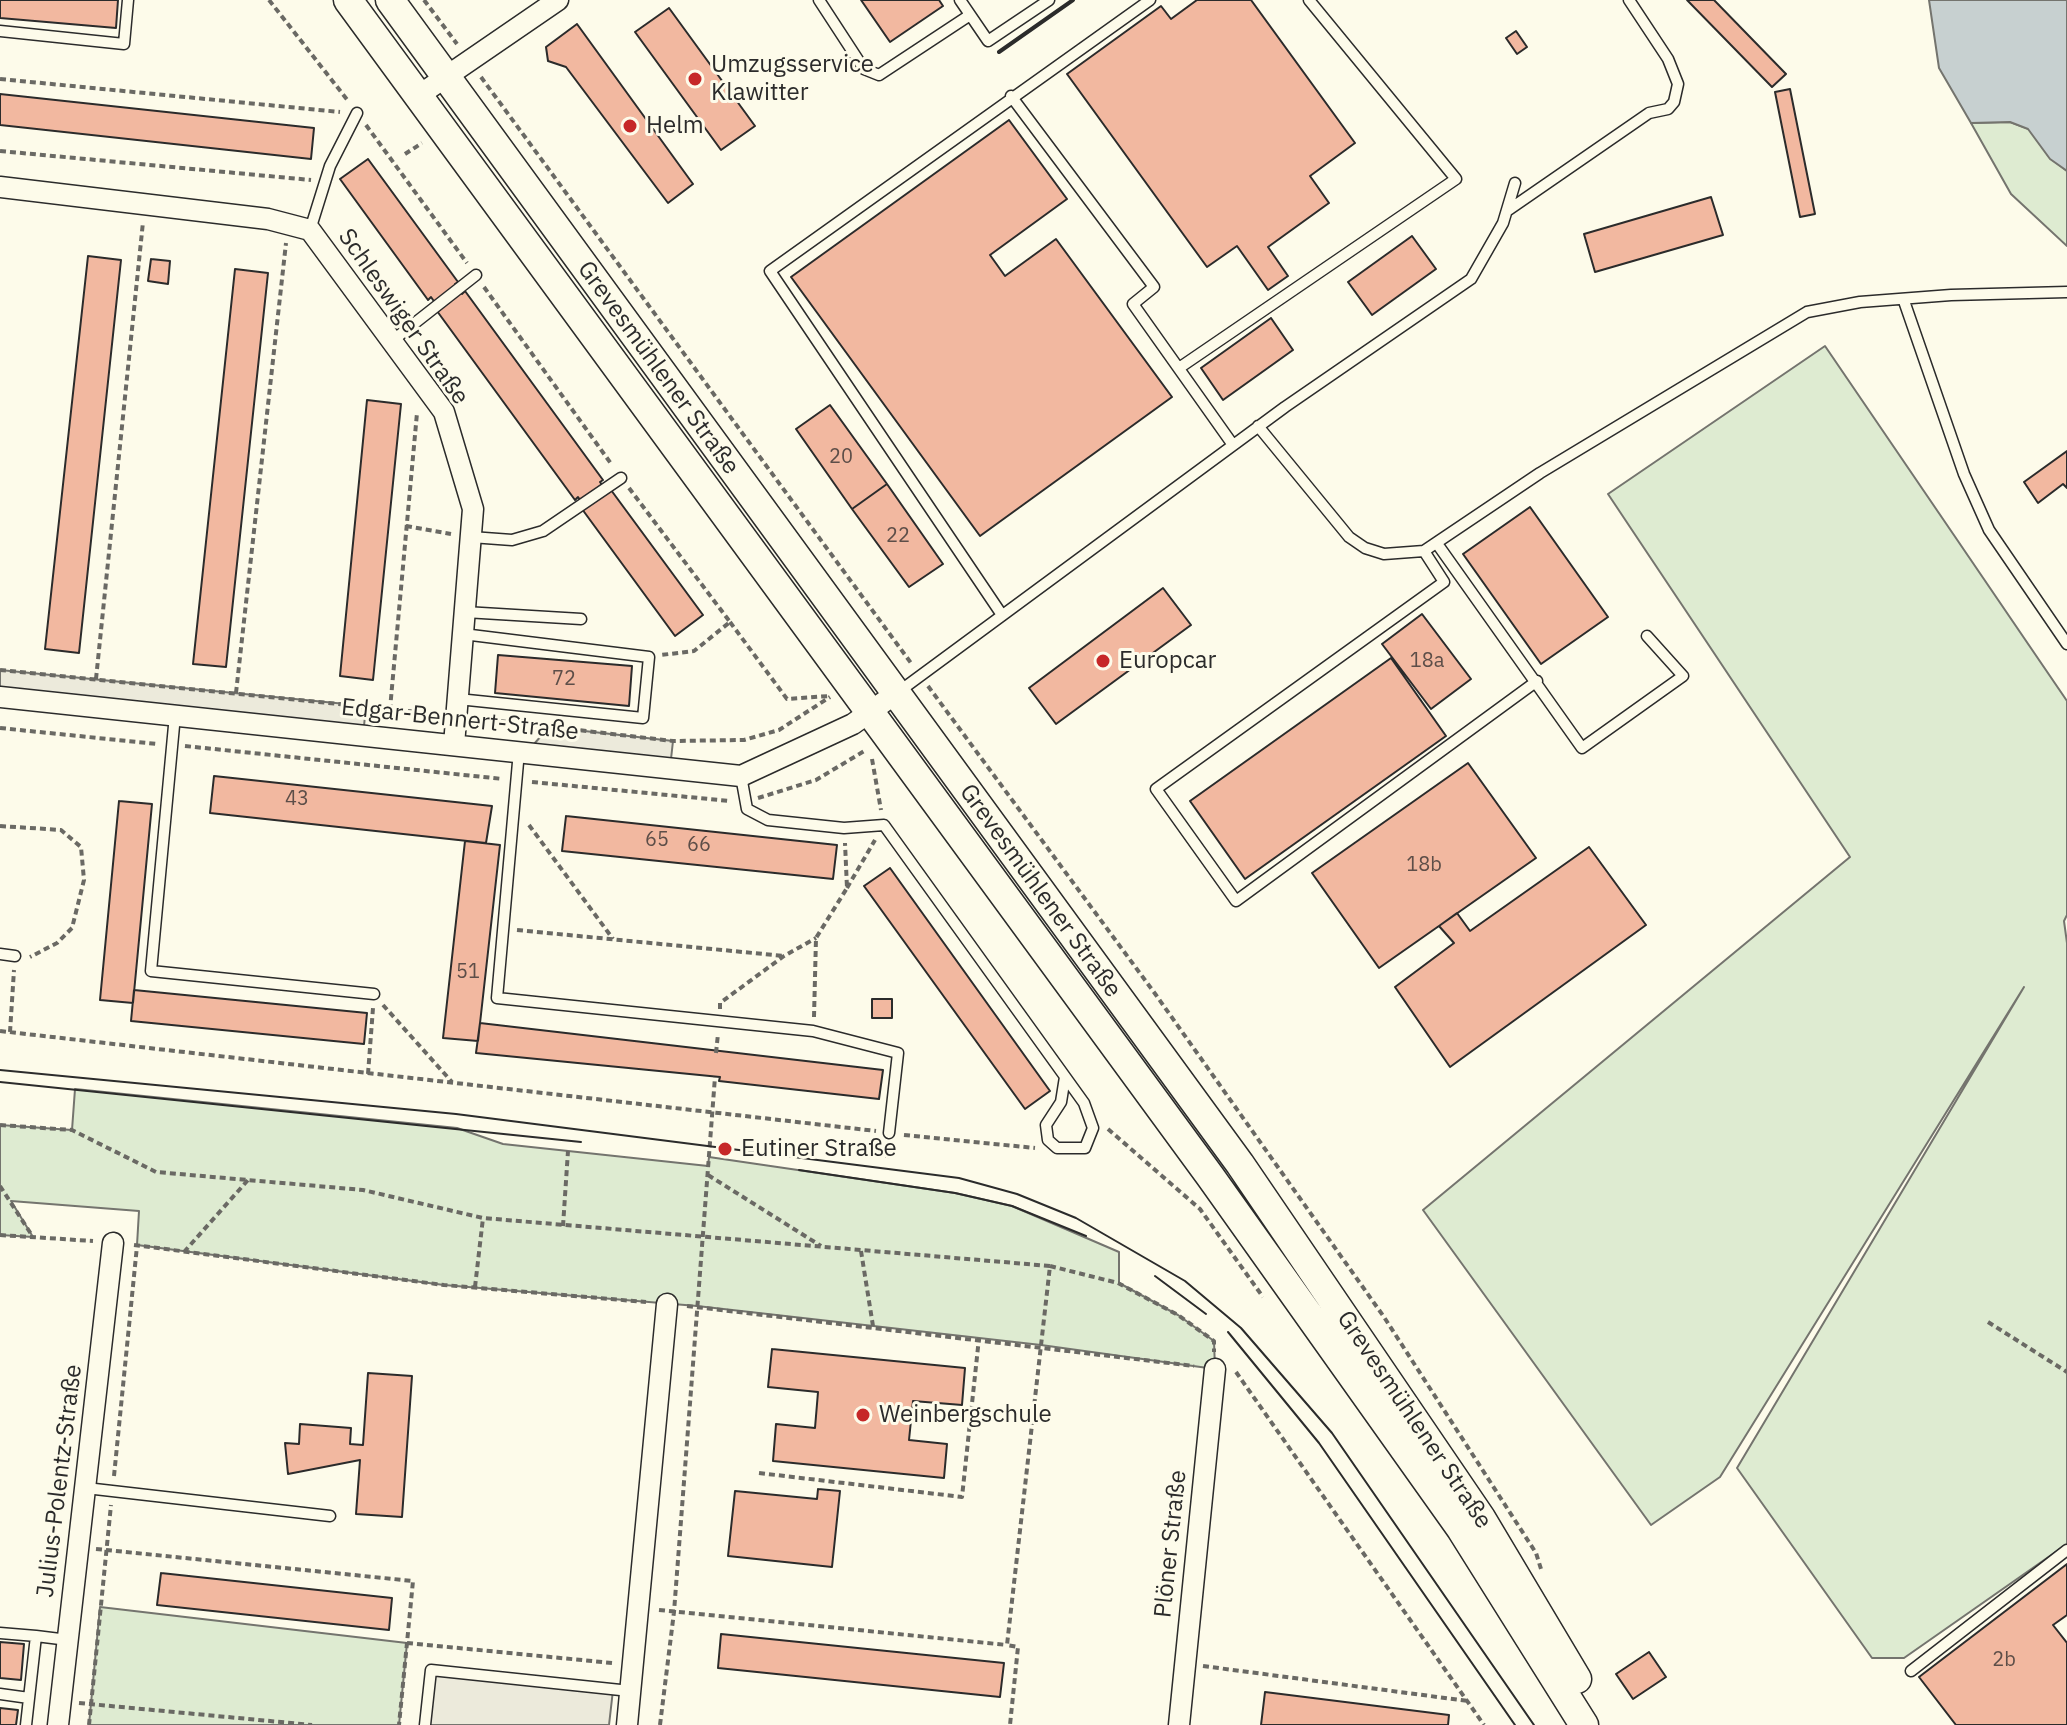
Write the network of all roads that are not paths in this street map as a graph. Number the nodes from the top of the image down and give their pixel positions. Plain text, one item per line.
1 (128, 0) edge
2 (348, 0) edge
3 (390, 0) edge
4 (558, 0) edge
5 (819, 0) edge
6 (960, 0) edge
7 (1049, 0) edge
8 (1150, 0) edge
9 (1309, 0) edge
10 (1629, 0) edge
11 (970, 15) junction
12 (0, 31) edge
13 (446, 78) junction
14 (418, 96) junction
15 (1011, 96) junction
16 (357, 113) road end
17 (1515, 183) dead end
18 (0, 187) edge
19 (1507, 211) junction
20 (310, 230) junction
21 (476, 275) road end
22 (2067, 292) edge
23 (1904, 301) junction
24 (392, 341) junction
25 (1179, 368) junction
26 (1258, 426) junction
27 (1233, 445) junction
28 (621, 478) road end
29 (471, 537) junction
30 (1438, 545) junction
31 (1424, 551) junction
32 (465, 612) junction
33 (1002, 615) junction
34 (581, 619) dead end
35 (463, 634) junction
36 (1647, 636) dead end
37 (2067, 644) edge
38 (1537, 681) junction
39 (895, 694) junction
40 (0, 697) edge
41 (457, 708) junction
42 (869, 713) junction
43 (175, 715) junction
44 (454, 745) junction
45 (519, 751) junction
46 (741, 776) junction
47 (0, 954) edge
48 (15, 958) road end
49 (374, 994) road end
50 (1065, 1077) junction
51 (889, 1133) road end
52 (113, 1243) road end
53 (667, 1304) road end
54 (1225, 1363) road end
55 (86, 1488) junction
56 (330, 1516) dead end
57 (2067, 1550) edge
58 (0, 1633) edge
59 (36, 1636) junction
60 (68, 1640) junction
61 (1911, 1671) dead end
62 (630, 1691) junction
63 (0, 1694) edge
64 (29, 1698) junction
65 (26, 1725) edge
66 (58, 1725) edge
67 (425, 1725) edge
68 (627, 1725) edge
69 (1179, 1725) edge
70 (1584, 1725) edge
71 (1604, 1725) edge

1 - 12 lane
2 - 14 street, Grevesmühlener Straße
3 - 13 street, Grevesmühlener Straße
4 - 13 street
5 - 11 lane
6 - 11 lane
7 - 11 lane
8 - 15 lane
9 - 25 lane
10 - 19 lane
13 - 14 street
13 - 39 street, Grevesmühlener Straße
14 - 42 street, Grevesmühlener Straße
15 - 25 lane
15 - 33 lane
16 - 20 lane
17 - 19 lane
18 - 20 street, Schleswiger Straße
19 - 26 lane
20 - 24 street, Schleswiger Straße
21 - 24 lane
22 - 23 lane
23 - 30 lane
23 - 37 lane
24 - 29 street, Schleswiger Straße
25 - 27 lane
26 - 27 lane
26 - 31 lane
27 - 33 lane
28 - 29 lane
29 - 32 street, Schleswiger Straße
30 - 31 lane
30 - 38 lane
31 - 38 lane
32 - 34 lane
32 - 35 street, Schleswiger Straße
33 - 39 lane
35 - 41 street, Schleswiger Straße
35 - 41 lane
36 - 38 lane
39 - 42 street
39 - 71 street, Grevesmühlener Straße
40 - 43 street, Edgar-Bennert-Straße
41 - 44 street, Schleswiger Straße
42 - 46 street
42 - 70 street, Grevesmühlener Straße
43 - 44 street, Edgar-Bennert-Straße
43 - 49 lane
44 - 45 street, Edgar-Bennert-Straße
45 - 46 street, Edgar-Bennert-Straße
45 - 51 lane
46 - 50 lane
47 - 48 lane
50 - 50 lane
52 - 55 street, Julius-Polentz-Straße
53 - 62 street
54 - 69 street, Plöner Straße
55 - 56 lane
55 - 60 street, Julius-Polentz-Straße
57 - 61 lane
58 - 59 lane
59 - 60 lane
59 - 64 lane
60 - 66 street, Julius-Polentz-Straße
62 - 67 lane
62 - 68 street
63 - 64 lane
64 - 65 lane

